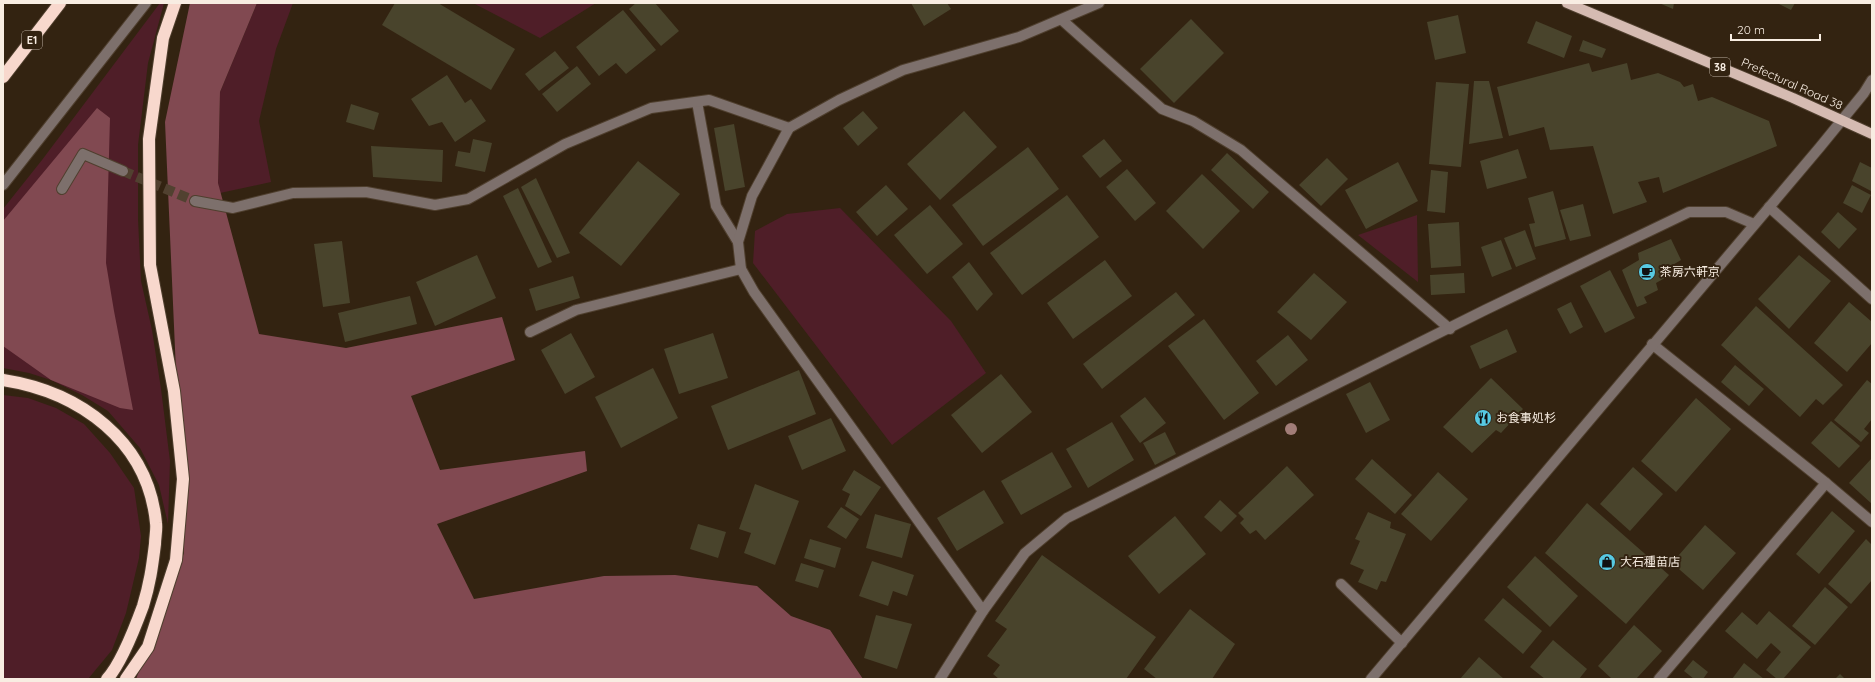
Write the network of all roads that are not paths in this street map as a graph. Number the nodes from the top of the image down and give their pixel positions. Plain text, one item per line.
1 (60, 3) edge
2 (146, 3) edge
3 (174, 3) edge
4 (1099, 3) edge
5 (1567, 3) edge
6 (1062, 20) junction
7 (3, 77) edge
8 (1872, 80) edge
9 (697, 102) junction
10 (1842, 120) junction
11 (789, 128) junction
12 (1872, 134) edge
13 (123, 171) tunnel mouth
14 (3, 185) edge
15 (62, 189) dead end
16 (195, 201) tunnel mouth
17 (1769, 207) junction
18 (1754, 224) junction
19 (738, 242) junction
20 (741, 269) junction
21 (1872, 299) edge
22 (1450, 329) junction
23 (530, 332) dead end
24 (1652, 344) junction
25 (3, 380) edge
26 (1826, 483) junction
27 (1872, 522) edge
28 (1341, 584) dead end
29 (983, 611) junction
30 (1402, 643) junction
31 (1662, 678) edge
32 (107, 679) edge
33 (126, 679) edge
34 (940, 679) edge
35 (1371, 679) edge

1 - 7 highway, E1
2 - 14 street
3 - 33 highway
4 - 6 street
5 - 10 main road, Prefectural Road 38 / 38
6 - 11 street
6 - 22 street
8 - 10 street
9 - 11 street
9 - 16 street
9 - 19 street
10 - 12 main road, Prefectural Road 38 / 38
10 - 17 street
11 - 19 street
13 - 15 street
17 - 18 street
17 - 21 street
18 - 22 street
18 - 24 street
19 - 20 street
20 - 23 street
20 - 29 street
22 - 29 street
24 - 26 street
24 - 30 street
25 - 32 highway
26 - 27 street
26 - 31 street
28 - 30 street
29 - 34 street
30 - 35 street

